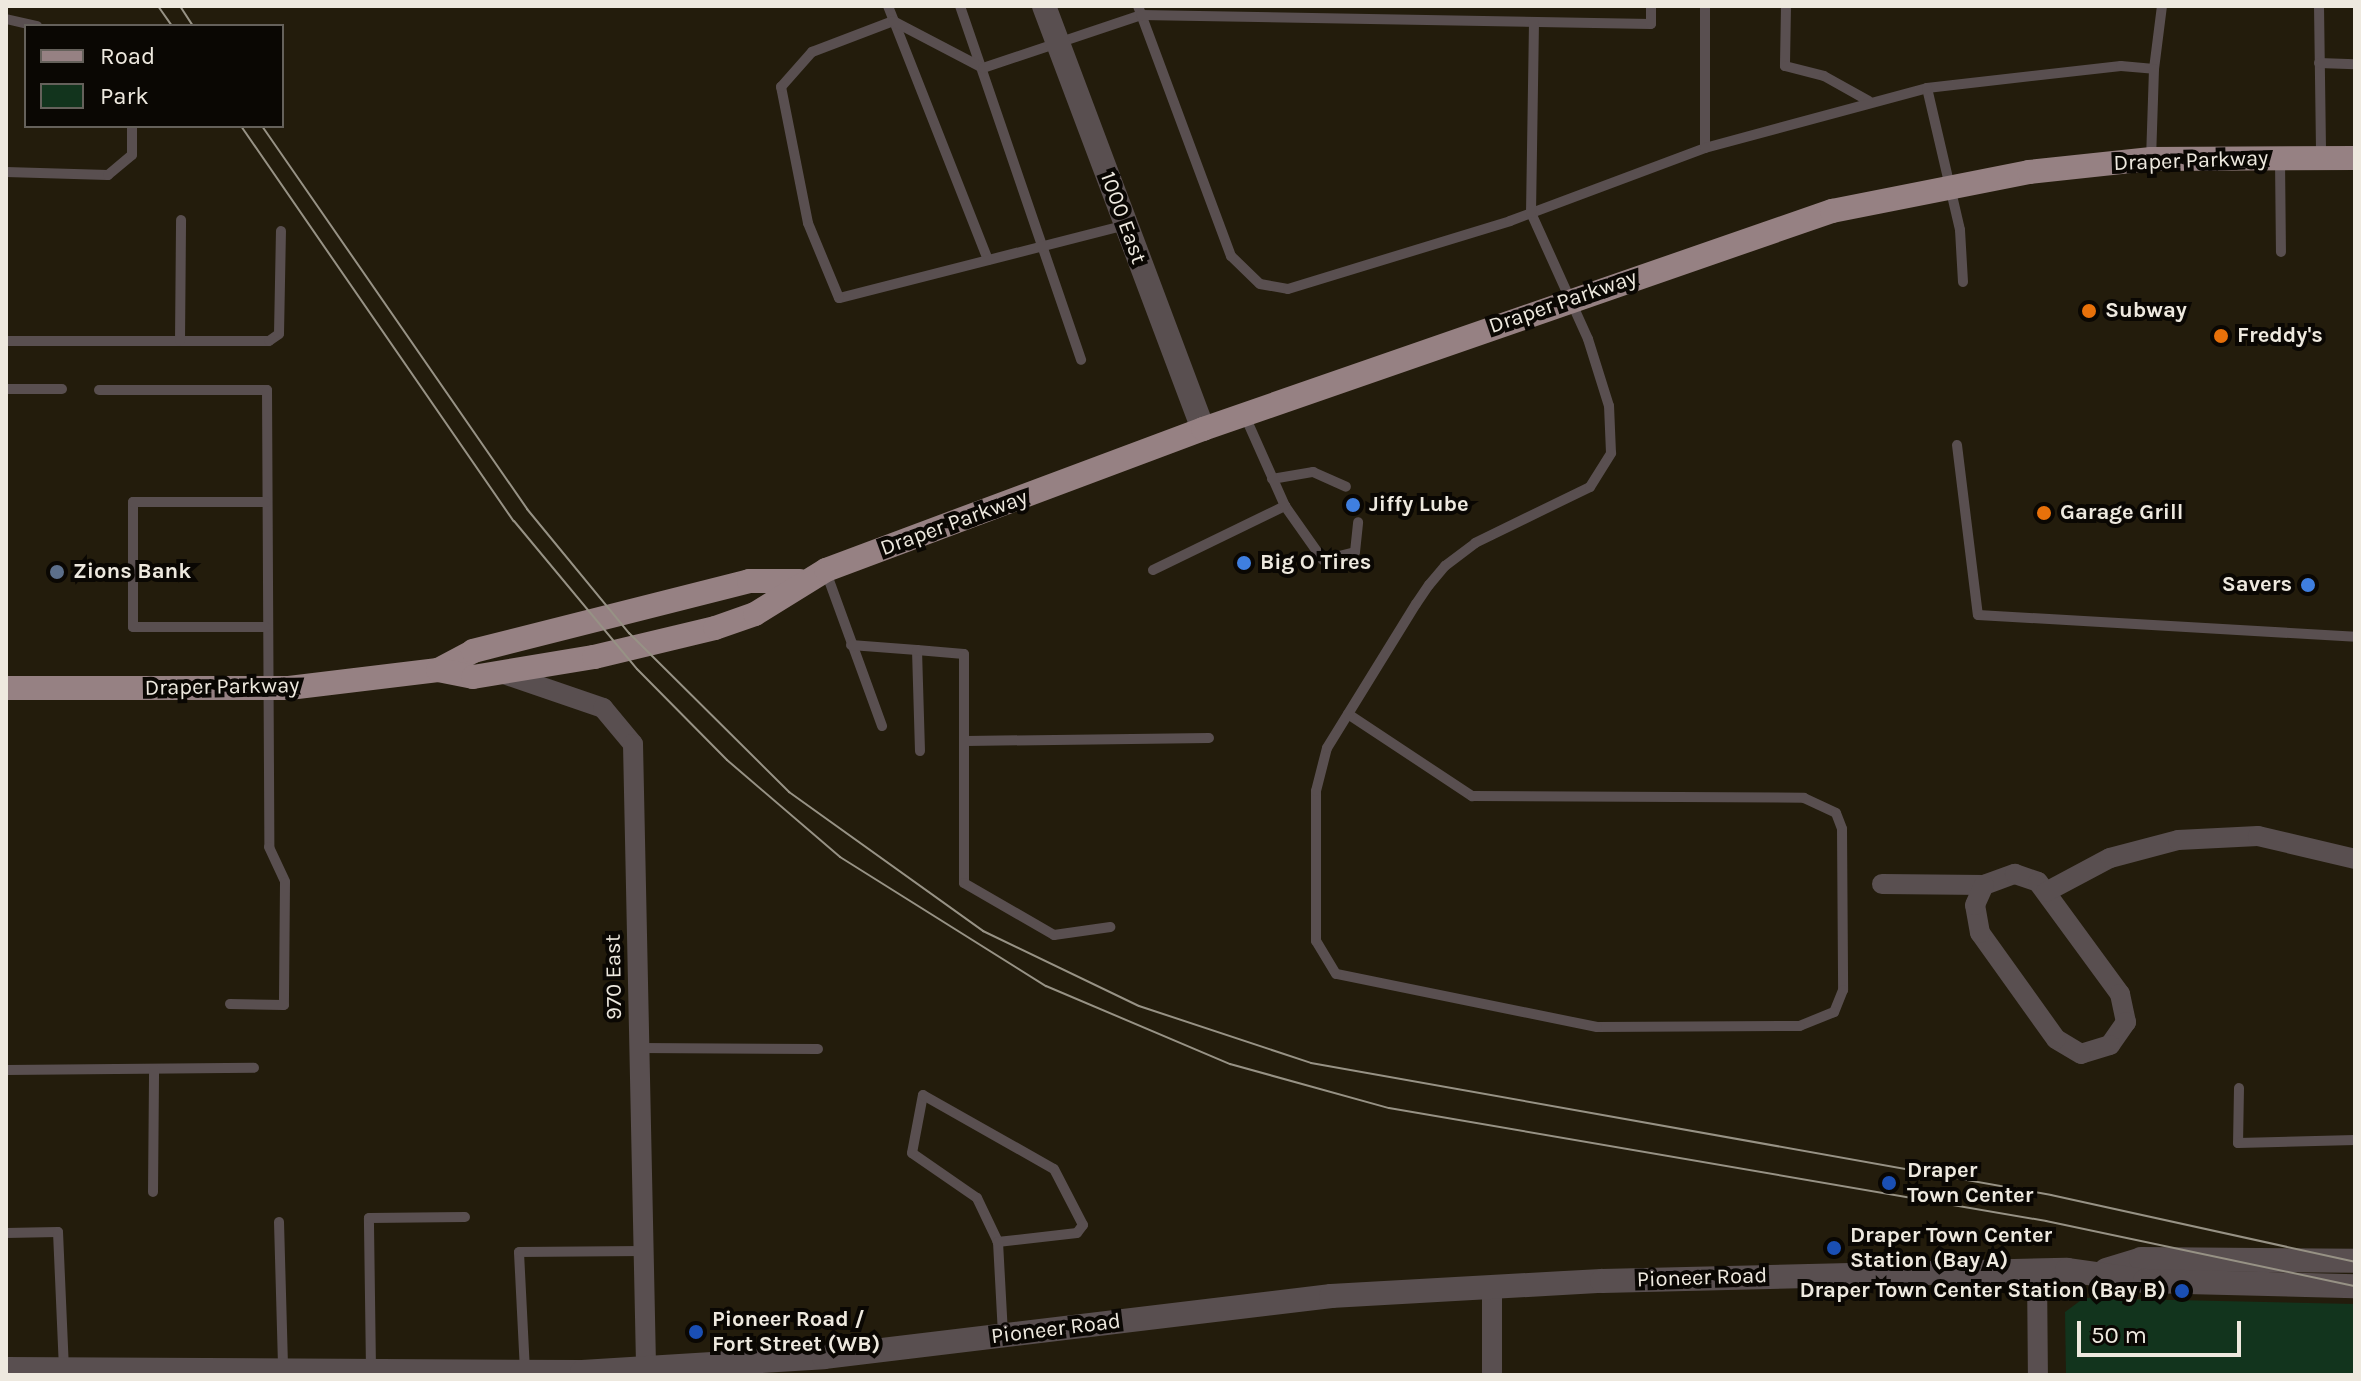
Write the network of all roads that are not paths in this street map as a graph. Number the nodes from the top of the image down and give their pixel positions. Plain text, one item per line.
1 (888, 6) edge
2 (960, 6) edge
3 (1044, 6) edge
4 (1651, 6) edge
5 (1705, 6) edge
6 (1786, 6) edge
7 (2162, 6) edge
8 (2319, 6) edge
9 (1140, 9) edge
10 (6, 19) edge
11 (893, 21) junction
12 (1534, 22) junction
13 (28, 24) edge
14 (1058, 43) junction
15 (2319, 63) junction
16 (2355, 64) edge
17 (983, 68) junction
18 (2154, 69) junction
19 (1927, 88) junction
20 (1869, 101) junction
21 (132, 128) edge
22 (1705, 148) junction
23 (2280, 158) junction
24 (2321, 158) junction
25 (2355, 158) edge
26 (2151, 159) junction
27 (6, 172) edge
28 (1949, 186) junction
29 (1531, 213) junction
30 (181, 220) dead end
31 (1126, 225) junction
32 (281, 231) dead end
33 (1045, 246) junction
34 (2281, 252) dead end
35 (988, 260) junction
36 (1963, 282) dead end
37 (1568, 299) junction
38 (6, 341) edge
39 (180, 341) junction
40 (1081, 360) dead end
41 (6, 389) edge
42 (62, 389) dead end
43 (99, 390) dead end
44 (1245, 416) junction
45 (1203, 429) junction
46 (1957, 445) dead end
47 (1272, 479) junction
48 (1346, 487) dead end
49 (266, 502) junction
50 (1285, 506) junction
51 (1358, 522) dead end
52 (826, 570) junction
53 (1153, 570) dead end
54 (800, 581) junction
55 (266, 627) junction
56 (2355, 637) edge
57 (851, 645) junction
58 (917, 650) junction
59 (438, 670) junction
60 (501, 673) junction
61 (6, 688) edge
62 (266, 689) junction
63 (1348, 714) junction
64 (882, 726) dead end
65 (1209, 738) dead end
66 (966, 741) junction
67 (920, 751) dead end
68 (2355, 859) edge
69 (1882, 884) dead end
70 (1984, 885) junction
71 (2046, 892) junction
72 (1110, 927) dead end
73 (230, 1004) dead end
74 (639, 1048) junction
75 (818, 1049) dead end
76 (254, 1068) dead end
77 (154, 1069) junction
78 (6, 1070) edge
79 (2239, 1088) dead end
80 (2355, 1140) edge
81 (153, 1192) dead end
82 (465, 1217) dead end
83 (279, 1222) dead end
84 (6, 1233) edge
85 (998, 1242) junction
86 (643, 1251) junction
87 (2355, 1261) edge
88 (2037, 1270) junction
89 (2106, 1270) junction
90 (1492, 1286) junction
91 (2355, 1286) edge
92 (1003, 1336) junction
93 (763, 1368) edge
94 (6, 1369) edge
95 (64, 1369) junction
96 (283, 1369) junction
97 (635, 1370) edge
98 (362, 1371) edge
99 (542, 1372) edge
100 (1492, 1375) edge
101 (2038, 1375) edge

1 - 11 lane
2 - 17 lane
3 - 14 street, 1000 East
4 - 12 lane
5 - 22 lane
6 - 20 lane
7 - 18 lane
8 - 15 lane
9 - 12 lane
9 - 14 lane
9 - 29 lane
10 - 13 lane
11 - 17 lane
11 - 35 lane
11 - 35 lane
12 - 29 lane
14 - 17 lane
14 - 31 street, 1000 East
15 - 16 lane
15 - 24 lane
17 - 33 lane
18 - 19 lane
18 - 26 lane
19 - 20 lane
19 - 28 lane
20 - 22 lane
21 - 27 lane
22 - 29 lane
23 - 24 main road, Draper Parkway
23 - 26 main road, Draper Parkway
23 - 34 lane
24 - 25 main road, Draper Parkway
26 - 28 main road, Draper Parkway
28 - 36 lane
28 - 37 main road, Draper Parkway
29 - 37 lane
30 - 39 lane
31 - 33 lane
31 - 45 street, 1000 East
32 - 39 lane
33 - 35 lane
33 - 40 lane
37 - 44 main road, Draper Parkway
37 - 63 lane
38 - 39 lane
41 - 42 lane
43 - 49 lane
44 - 45 main road, Draper Parkway
44 - 47 lane
45 - 52 main road, Draper Parkway
46 - 56 lane
47 - 48 lane
47 - 50 lane
49 - 55 lane
49 - 55 lane
50 - 51 lane
50 - 53 lane
52 - 54 main road, Draper Parkway
52 - 57 lane
54 - 59 main road, Draper Parkway
54 - 60 main road, Draper Parkway
55 - 62 lane
57 - 58 lane
57 - 64 lane
58 - 66 lane
58 - 67 lane
59 - 60 main road, Draper Parkway
59 - 62 main road, Draper Parkway
60 - 74 street, 970 East
61 - 62 main road, Draper Parkway
62 - 73 lane
63 - 63 lane
65 - 66 lane
66 - 72 lane
68 - 71 street
69 - 70 street
70 - 71 street
70 - 71 street
74 - 75 lane
74 - 86 street, 970 East
76 - 77 lane
77 - 78 lane
77 - 81 lane
79 - 80 lane
82 - 98 lane
83 - 96 lane
84 - 95 lane
85 - 85 lane
85 - 92 lane
86 - 97 street, 970 East
86 - 99 lane
87 - 89 street, Pioneer Road
88 - 89 street, Pioneer Road
88 - 90 street, Pioneer Road
88 - 101 street
89 - 91 street, Pioneer Road
90 - 92 street, Pioneer Road
90 - 100 street
92 - 93 street, Pioneer Road
93 - 97 street, Pioneer Road
94 - 95 street, Pioneer Road
95 - 96 street, Pioneer Road
96 - 98 street, Pioneer Road
97 - 99 street, Pioneer Road
98 - 99 street, Pioneer Road

